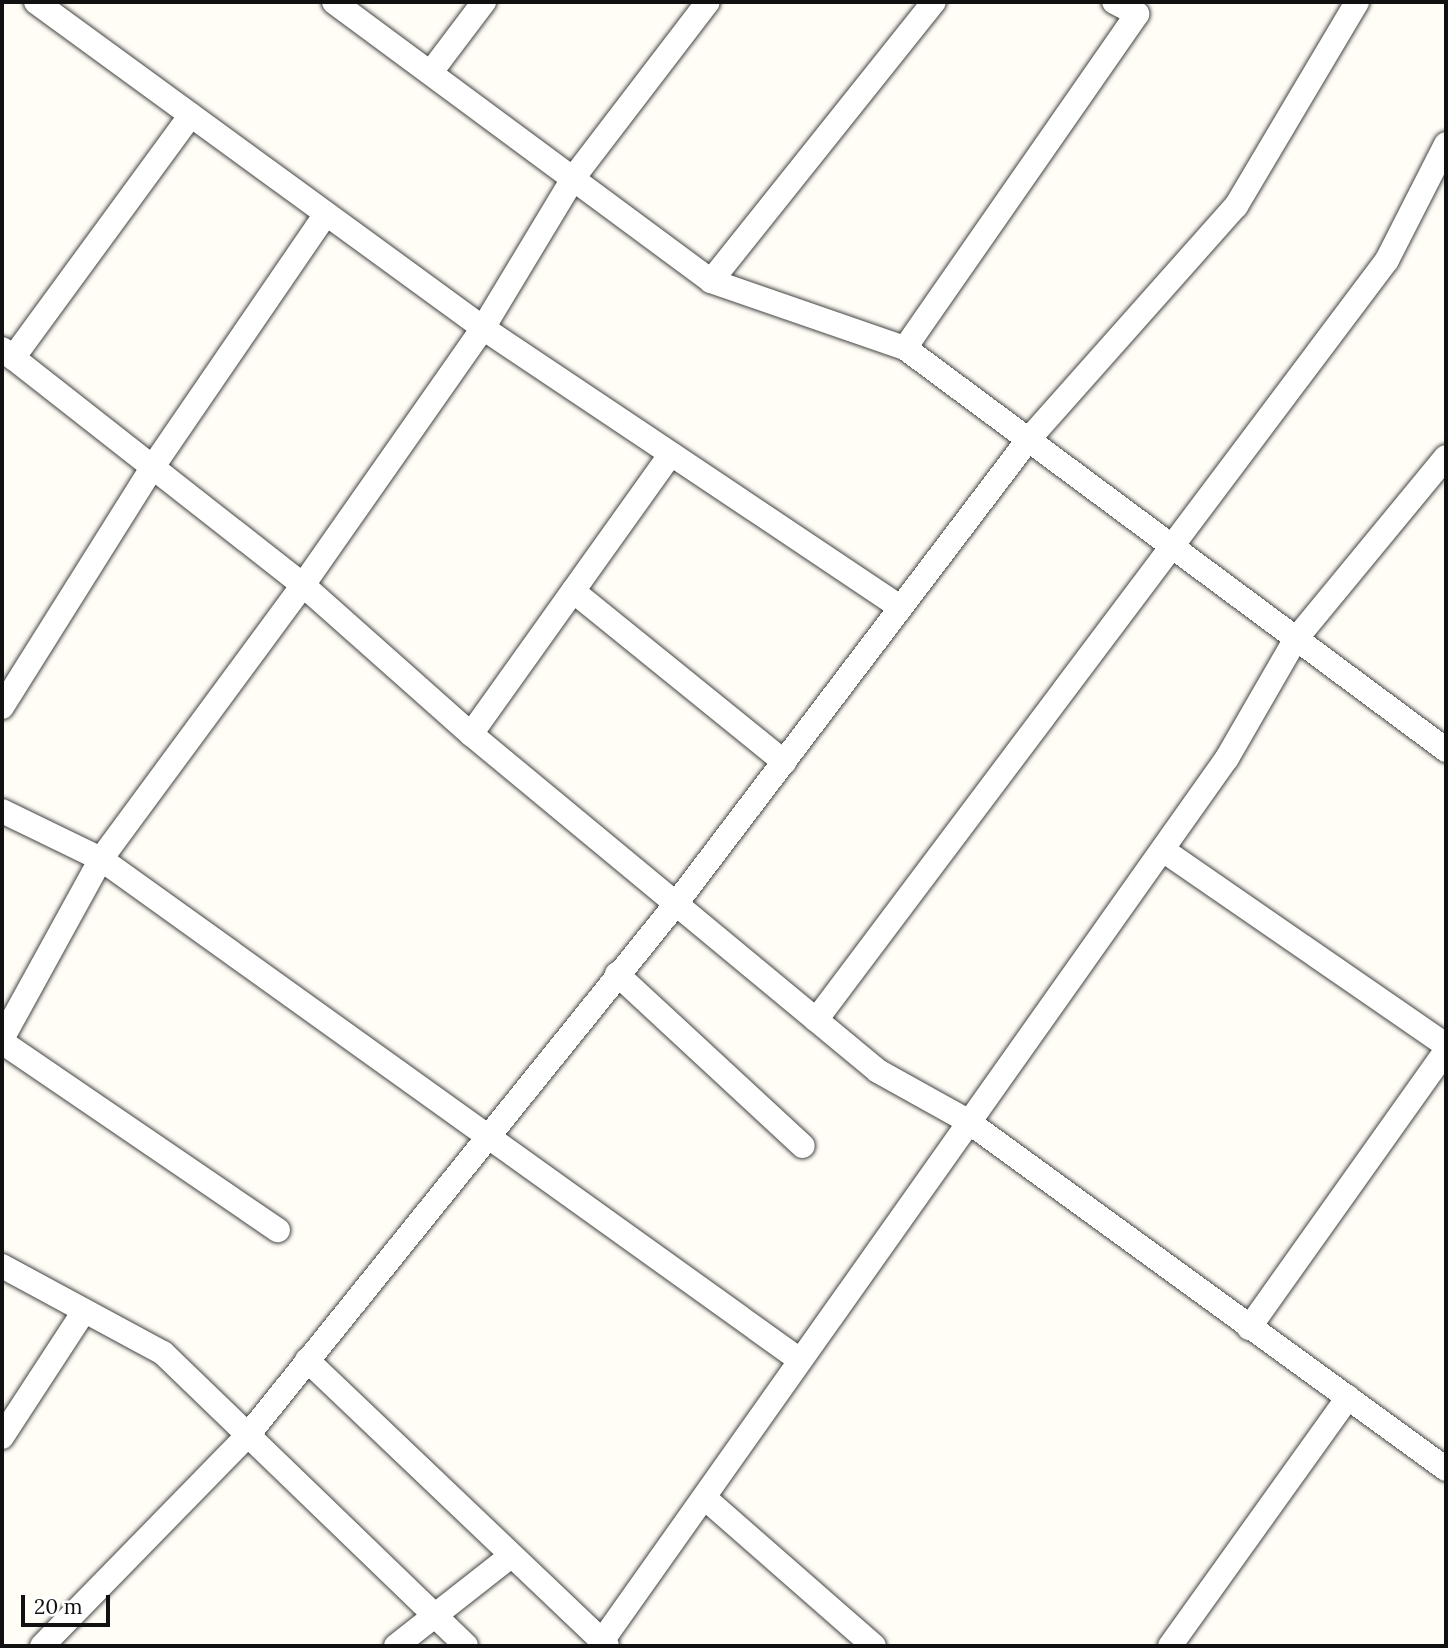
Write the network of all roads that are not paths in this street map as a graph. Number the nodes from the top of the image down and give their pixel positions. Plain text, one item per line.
1 (36, 2) edge
2 (334, 2) edge
3 (484, 2) edge
4 (708, 2) edge
5 (934, 2) edge
6 (1114, 2) edge
7 (1357, 2) edge
8 (1142, 8) edge
9 (431, 72) junction
10 (191, 115) junction
11 (1446, 144) edge
12 (574, 177) junction
13 (326, 214) junction
14 (710, 281) junction
15 (483, 328) junction
16 (905, 348) junction
17 (7, 354) edge
18 (1028, 440) junction
19 (671, 454) junction
20 (1446, 457) edge
21 (154, 466) junction
22 (1171, 547) junction
23 (303, 585) junction
24 (573, 591) junction
25 (900, 607) junction
26 (1295, 640) junction
27 (2, 707) edge
28 (471, 734) junction
29 (1446, 750) edge
30 (784, 762) junction
31 (2, 811) edge
32 (1163, 850) junction
33 (101, 859) junction
34 (675, 905) junction
35 (617, 974) junction
36 (816, 1020) junction
37 (2, 1040) edge
38 (1446, 1045) edge
39 (1446, 1051) edge
40 (966, 1120) junction
41 (484, 1135) junction
42 (803, 1146) dead end
43 (278, 1230) dead end
44 (2, 1266) edge
45 (84, 1311) junction
46 (1249, 1328) junction
47 (797, 1358) junction
48 (307, 1360) junction
49 (1348, 1397) junction
50 (248, 1436) junction
51 (2, 1437) edge
52 (1446, 1469) edge
53 (706, 1499) junction
54 (512, 1555) junction
55 (432, 1613) junction
56 (604, 1644) edge
57 (42, 1646) edge
58 (396, 1646) edge
59 (466, 1646) edge
60 (874, 1646) edge
61 (1170, 1646) edge

1 - 10 street
2 - 9 street
3 - 9 street
4 - 12 street
5 - 14 street
6 - 8 street
7 - 18 street
8 - 16 street
9 - 12 street
10 - 13 street
10 - 17 street
11 - 22 street
12 - 14 street
12 - 15 street
13 - 15 street
13 - 21 street
14 - 16 street
15 - 19 street
15 - 23 street
16 - 18 street
17 - 21 street
18 - 22 street
18 - 25 street
19 - 24 street
19 - 25 street
20 - 26 street
21 - 23 street
21 - 27 street
22 - 26 street
22 - 36 street
23 - 28 street
23 - 33 street
24 - 28 street
24 - 30 street
25 - 30 street
26 - 29 street
26 - 32 street
28 - 34 street
30 - 34 street
31 - 33 street
32 - 38 street
32 - 40 street
33 - 37 street
33 - 41 street
34 - 35 street
34 - 36 street
35 - 41 street
35 - 42 street
36 - 40 street
37 - 43 street
39 - 46 street
40 - 46 street
40 - 47 street
41 - 47 street
41 - 48 street
44 - 45 street
45 - 50 street
45 - 51 street
46 - 49 street
47 - 53 street
48 - 50 street
48 - 54 street
49 - 52 street
49 - 61 street
50 - 55 street
50 - 57 street
53 - 56 street
53 - 60 street
54 - 55 street
54 - 56 street
55 - 58 street
55 - 59 street

